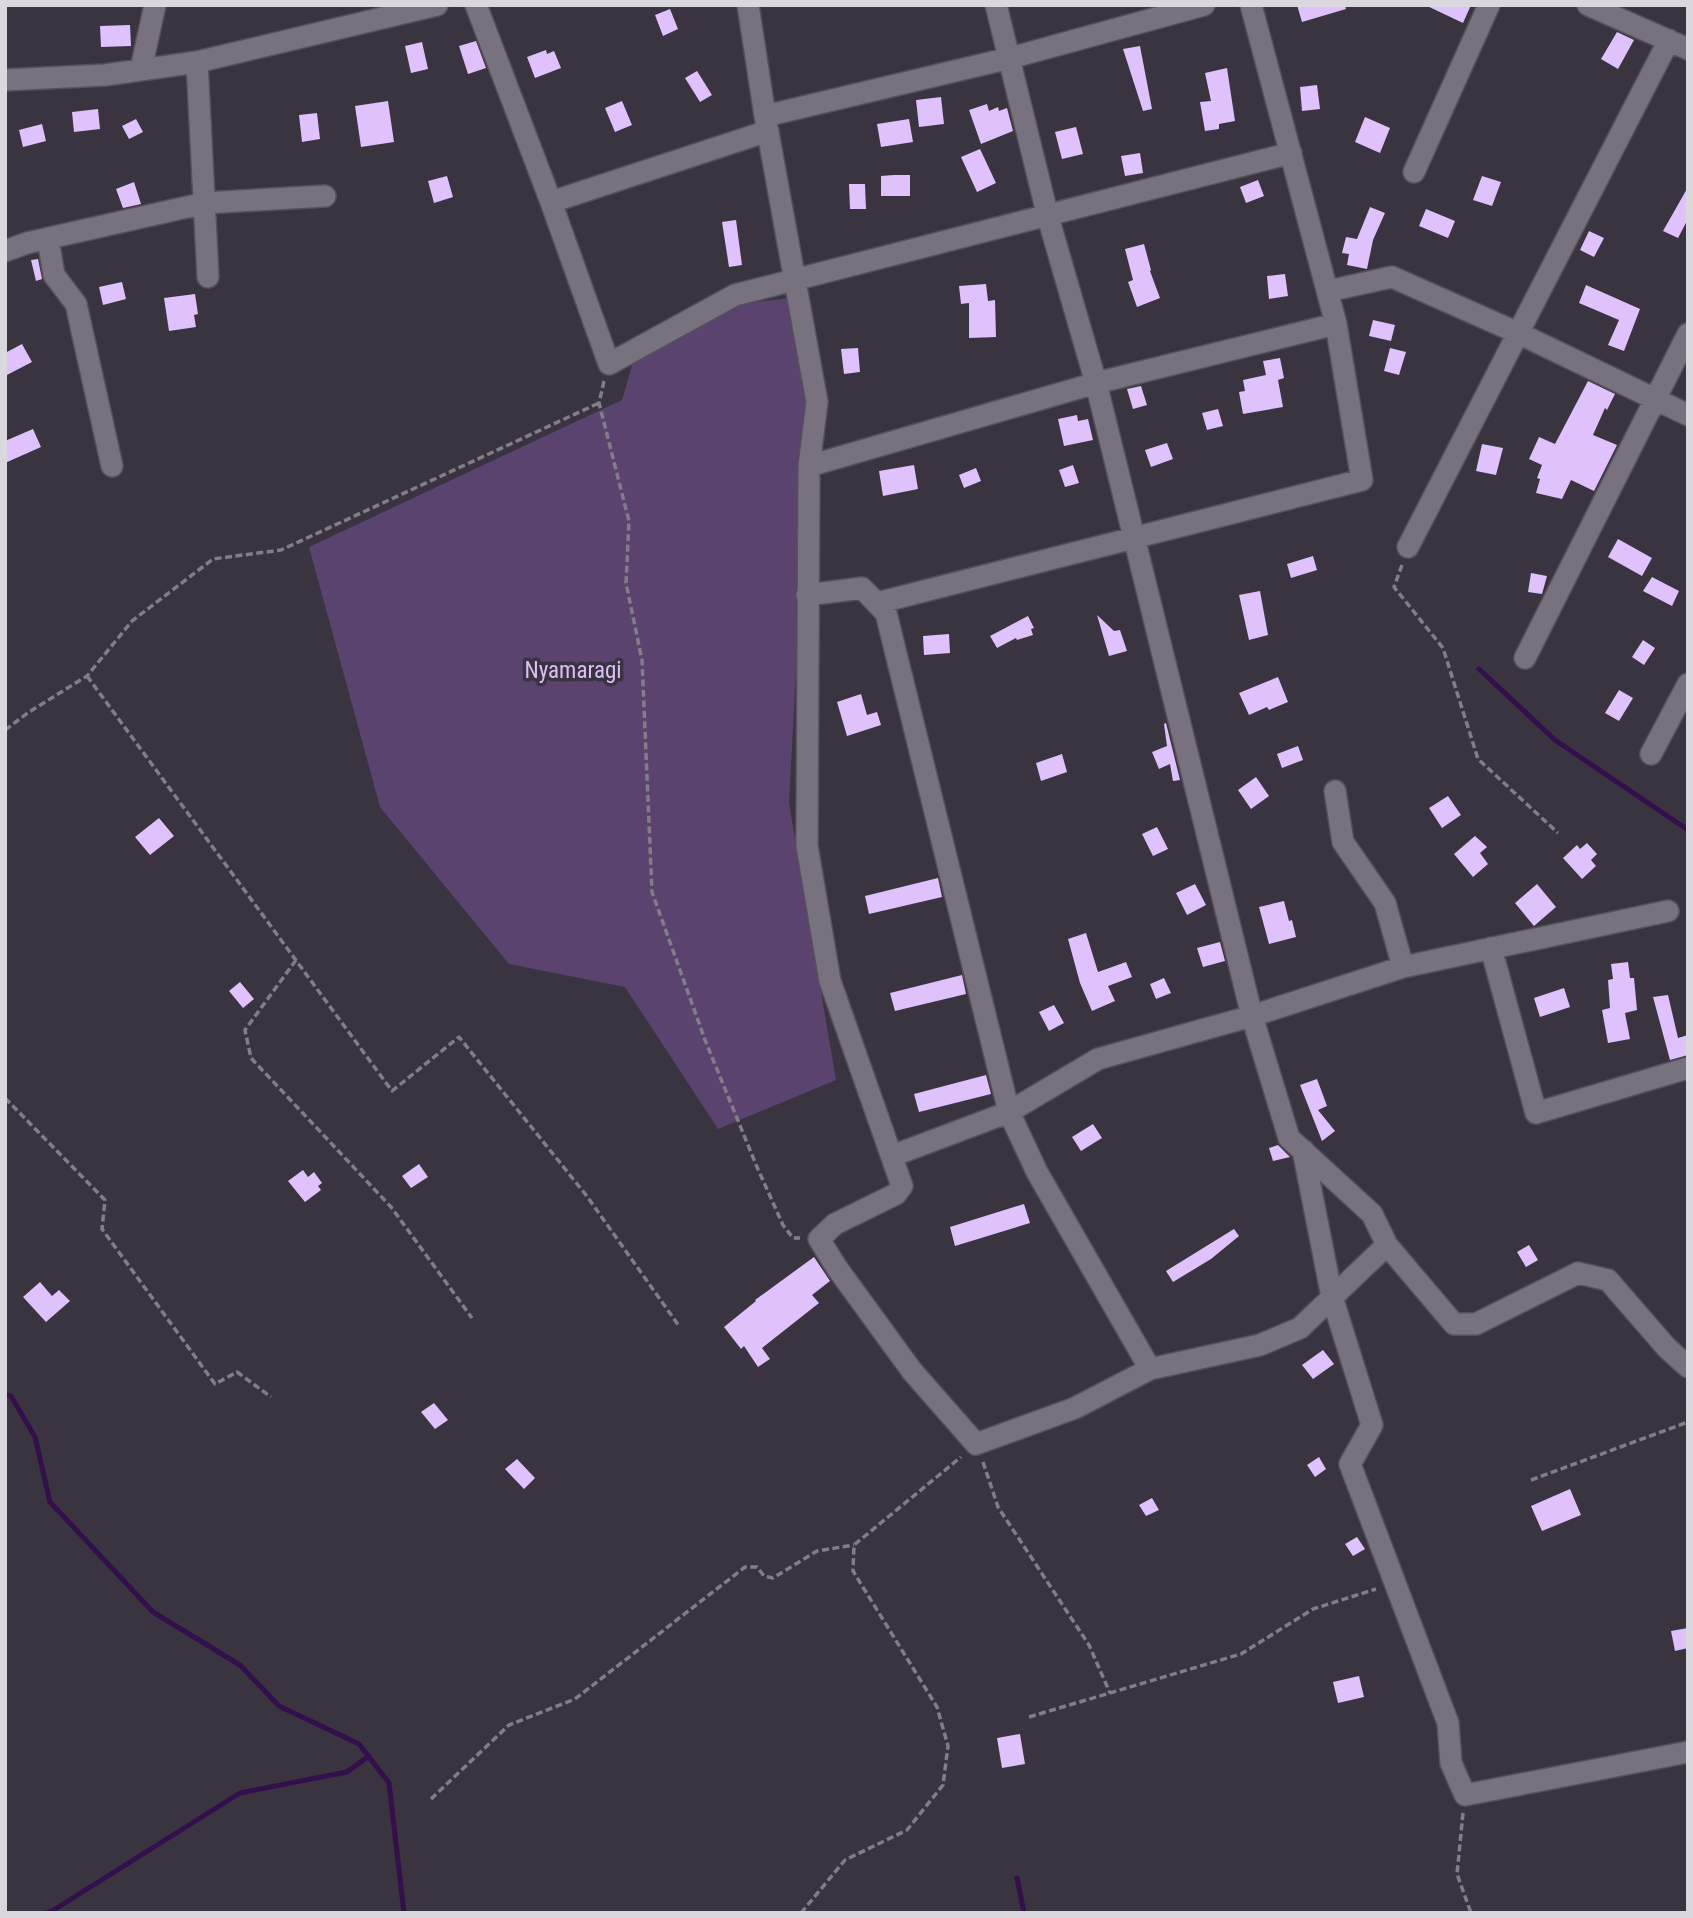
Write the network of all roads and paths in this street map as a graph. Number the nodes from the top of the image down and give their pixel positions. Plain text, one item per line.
1 (155, 5) edge
2 (476, 5) edge
3 (748, 5) edge
4 (996, 5) edge
5 (1204, 5) edge
6 (1251, 5) edge
7 (1489, 5) edge
8 (1588, 5) edge
9 (432, 6) edge
10 (1678, 45) edge
11 (1010, 58) junction
12 (197, 62) junction
13 (141, 69) junction
14 (5, 80) edge
15 (767, 123) junction
16 (1291, 153) junction
17 (1414, 172) dead end
18 (325, 195) dead end
19 (551, 202) junction
20 (205, 203) junction
21 (1048, 216) junction
22 (48, 239) junction
23 (5, 251) edge
24 (208, 277) dead end
25 (796, 279) junction
26 (1328, 291) junction
27 (1336, 324) junction
28 (1518, 333) junction
29 (1688, 334) edge
30 (609, 364) junction
31 (1096, 383) junction
32 (1656, 398) junction
33 (599, 402) junction
34 (1688, 415) edge
35 (112, 466) dead end
36 (808, 466) junction
37 (1134, 538) junction
38 (1408, 547) joint
39 (807, 595) junction
40 (877, 603) junction
41 (1525, 657) dead end
42 (87, 676) junction
43 (1688, 684) edge
44 (5, 730) edge
45 (1651, 754) dead end
46 (1335, 791) dead end
47 (1558, 833) dead end
48 (1668, 911) dead end
49 (1491, 948) junction
50 (296, 960) junction
51 (1403, 967) junction
52 (1252, 1016) junction
53 (1688, 1068) edge
54 (5, 1098) edge
55 (1009, 1111) junction
56 (1303, 1150) junction
57 (892, 1157) junction
58 (819, 1239) junction
59 (1387, 1245) junction
60 (1332, 1297) junction
61 (472, 1318) dead end
62 (679, 1326) dead end
63 (1688, 1367) edge
64 (1150, 1369) junction
65 (271, 1398) dead end
66 (1688, 1422) edge
67 (976, 1444) junction
68 (1531, 1480) dead end
69 (854, 1545) junction
70 (1395, 1583) junction
71 (1110, 1693) junction
72 (1029, 1717) dead end
73 (1688, 1752) edge
74 (1465, 1795) junction
75 (432, 1799) dead end
76 (801, 1913) edge
77 (1471, 1913) edge

1 - 13 street
2 - 19 street
3 - 15 street
4 - 11 street
5 - 11 street
6 - 16 street
7 - 17 street
8 - 10 street
9 - 12 street
10 - 28 street
11 - 15 street
11 - 21 street
12 - 13 street
12 - 20 street
13 - 14 street
15 - 19 street
15 - 25 street
16 - 21 street
16 - 26 street
18 - 20 street
19 - 30 street
20 - 22 street
20 - 24 street
21 - 25 street
21 - 31 street
22 - 23 street
22 - 35 street
25 - 30 street
25 - 36 street
26 - 27 street
26 - 28 street
27 - 31 street
27 - 37 street
28 - 32 street
28 - 38 street
29 - 32 street
30 - 33 path
31 - 36 street
31 - 37 street
32 - 34 street
32 - 41 street
33 - 42 path
33 - 58 path
36 - 39 street
37 - 40 street
37 - 52 street
38 - 47 path
39 - 40 street
39 - 57 street
40 - 55 street
42 - 44 path
42 - 50 path
43 - 45 street
46 - 51 street
48 - 49 street
49 - 51 street
49 - 53 street
50 - 61 path
50 - 62 path
51 - 52 street
52 - 55 street
52 - 56 street
54 - 65 path
55 - 57 street
55 - 64 street
56 - 59 street
56 - 60 street
57 - 58 street
58 - 67 street
59 - 60 street
59 - 63 street
60 - 64 street
60 - 70 street
64 - 67 street
66 - 68 path
67 - 69 path
67 - 71 path
69 - 75 path
69 - 76 path
70 - 71 path
70 - 74 street
71 - 72 path
73 - 74 street
74 - 77 path

